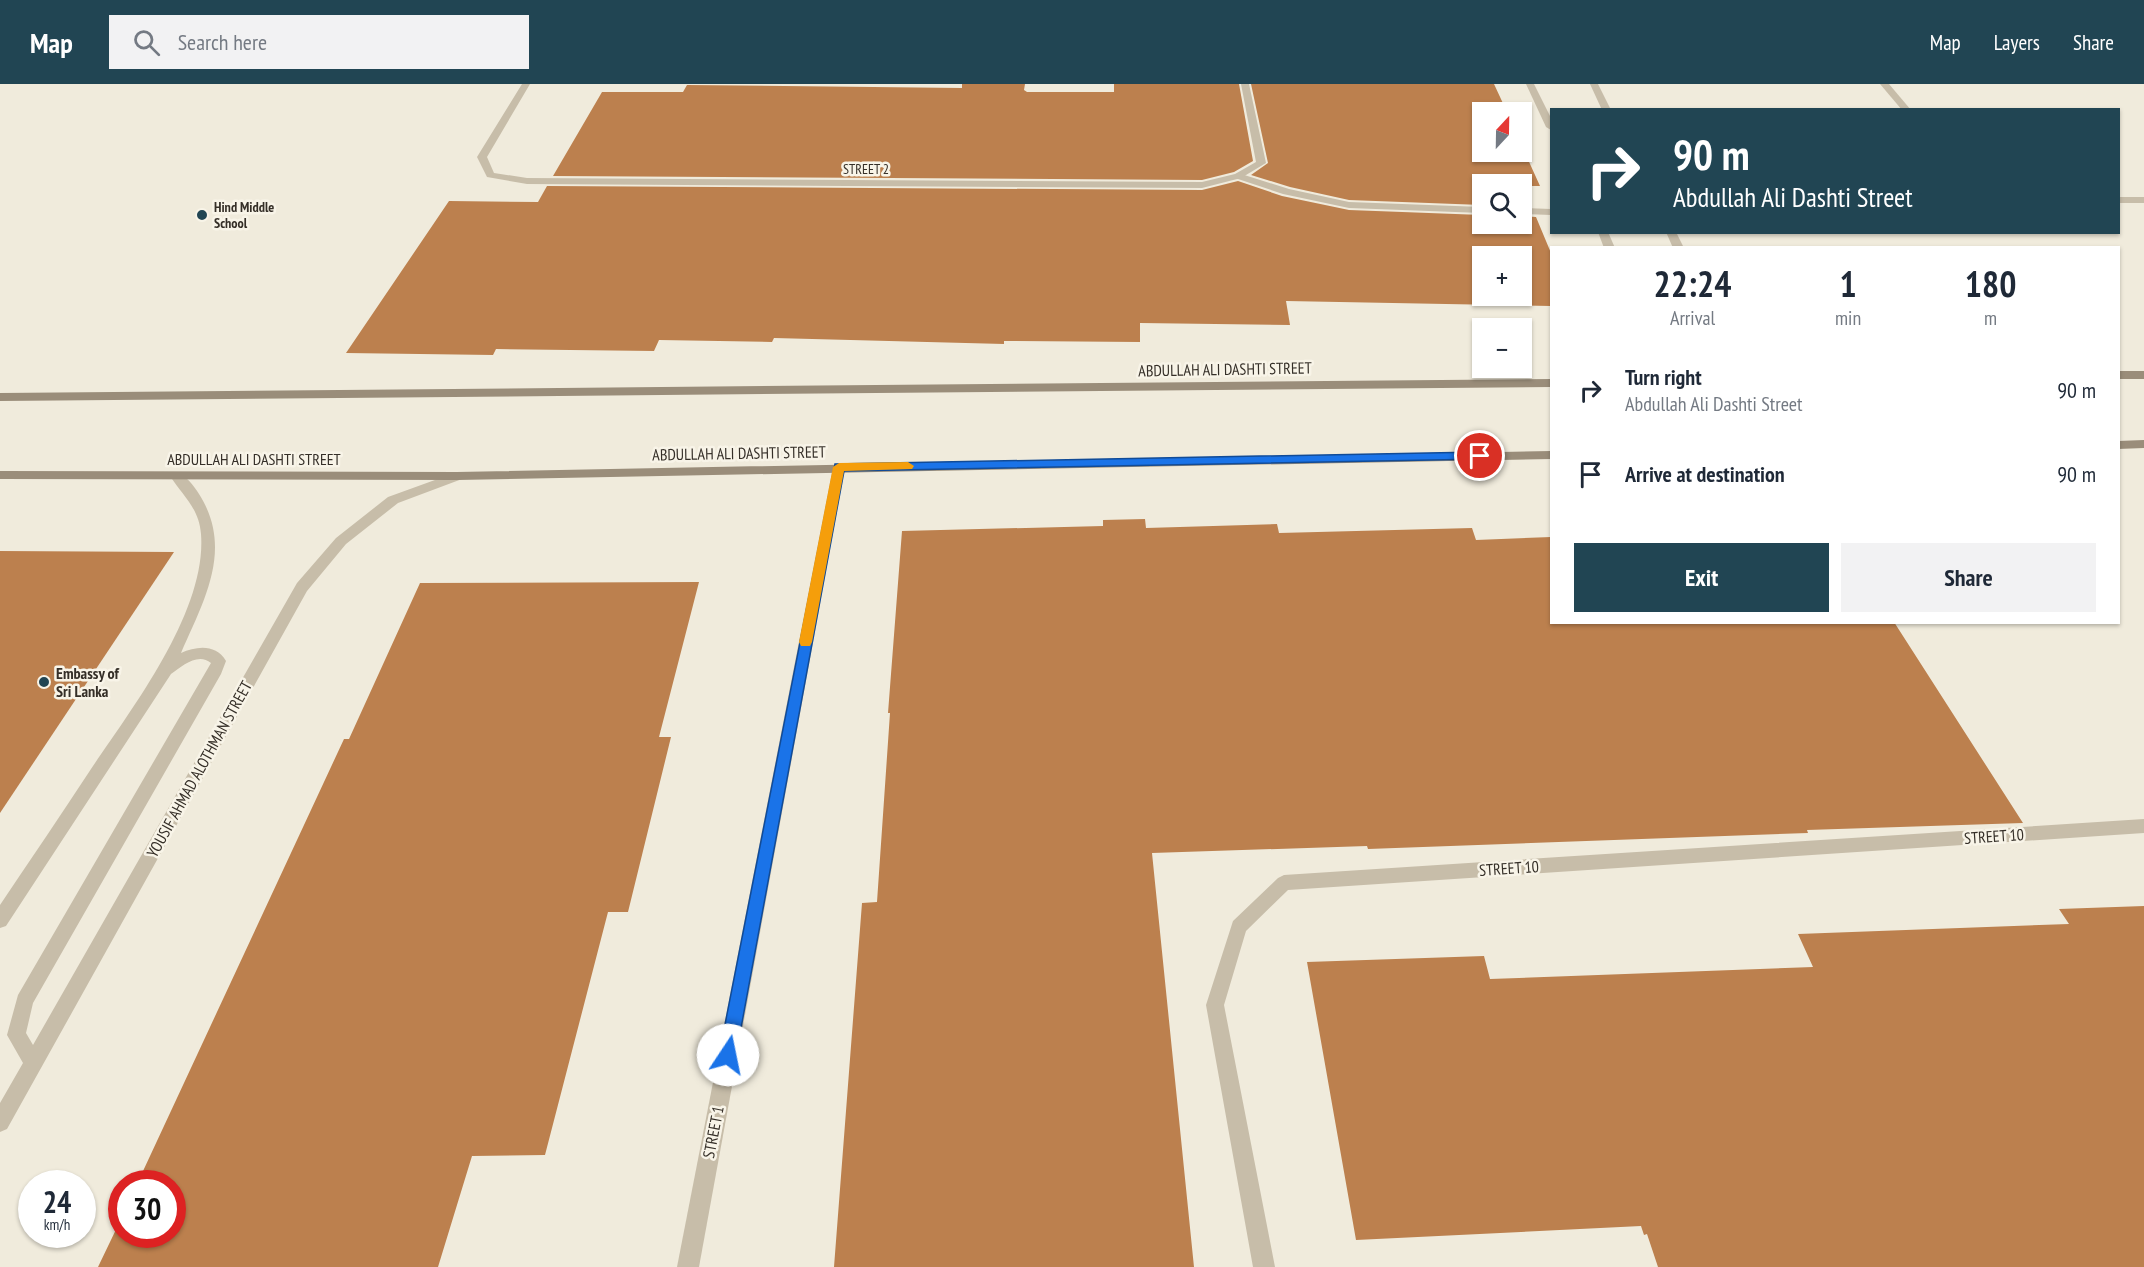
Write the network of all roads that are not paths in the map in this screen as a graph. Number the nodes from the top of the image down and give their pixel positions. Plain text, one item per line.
1 (526, 84) edge
2 (1245, 84) edge
3 (1530, 84) edge
4 (1594, 84) edge
5 (1884, 84) edge
6 (1606, 108) edge
7 (1905, 108) edge
8 (1550, 125) edge
9 (1238, 176) junction
10 (2120, 200) edge
11 (2144, 200) edge
12 (1472, 210) edge
13 (1532, 211) edge
14 (1550, 212) edge
15 (2120, 375) edge
16 (2144, 375) edge
17 (1550, 382) edge
18 (0, 397) edge
19 (2144, 444) edge
20 (2120, 445) edge
21 (1550, 455) edge
22 (839, 467) junction
23 (0, 475) edge
24 (176, 476) junction
25 (457, 476) junction
26 (166, 670) junction
27 (2144, 826) edge
28 (0, 920) edge
29 (33, 1062) junction
30 (0, 1122) edge
31 (688, 1267) edge
32 (1264, 1267) edge

1 - 9 street, STREET 2
2 - 9 street, STREET 2
3 - 8 street
4 - 6 street
5 - 7 street
9 - 12 street
10 - 11 street
13 - 14 street
15 - 16 main road
17 - 18 main road, ABDULLAH ALI DASHTI STREET
19 - 20 main road
21 - 22 main road, ABDULLAH ALI DASHTI STREET
22 - 25 main road, ABDULLAH ALI DASHTI STREET
22 - 31 street, STREET 1
23 - 24 main road, ABDULLAH ALI DASHTI STREET
24 - 25 main road, ABDULLAH ALI DASHTI STREET
24 - 26 street
25 - 29 street, YOUSIF AHMAD ALOTHMAN STREET
26 - 28 street
26 - 29 street
27 - 32 street, STREET 10
29 - 30 street, YOUSIF AHMAD ALOTHMAN STREET

